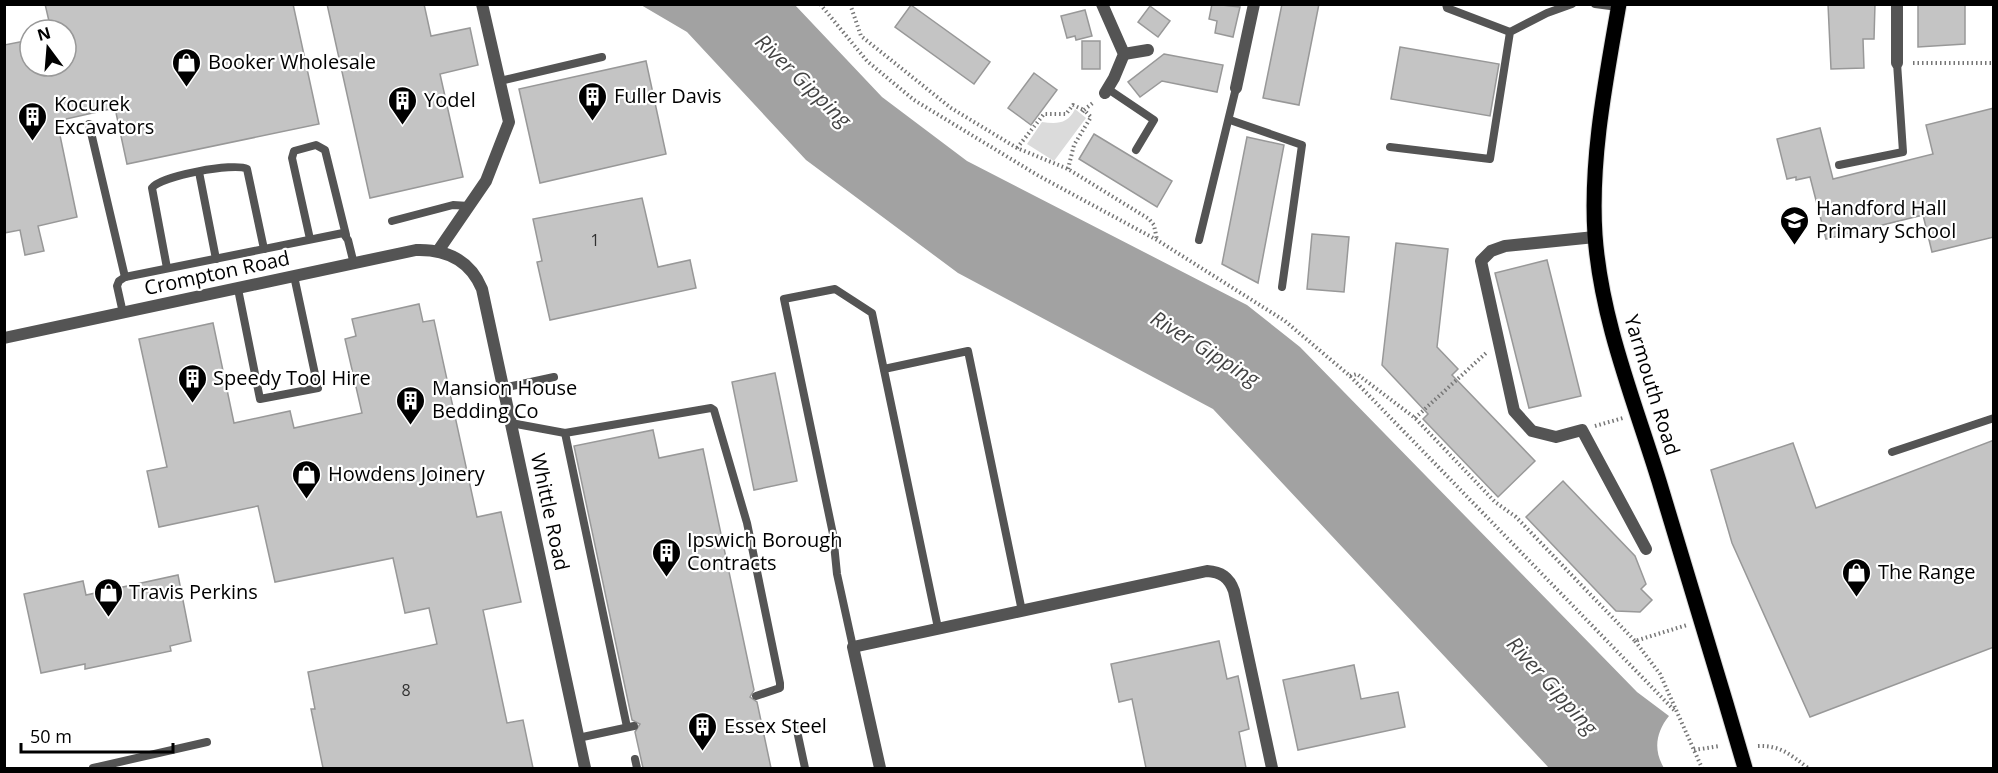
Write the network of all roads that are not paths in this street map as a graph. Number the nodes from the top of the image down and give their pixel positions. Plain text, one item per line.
1 (482, 4) edge
2 (1102, 4) edge
3 (1254, 4) edge
4 (1446, 4) edge
5 (1572, 4) edge
6 (1595, 4) edge
7 (1897, 4) edge
8 (1618, 6) edge
9 (1510, 32) junction
10 (1148, 50) dead end
11 (1124, 54) junction
12 (602, 57) dead end
13 (1897, 63) joint
14 (500, 81) junction
15 (1236, 88) joint
16 (1106, 91) joint
17 (1230, 120) junction
18 (89, 124) dead end
19 (1390, 147) dead end
20 (1136, 150) dead end
21 (1839, 165) dead end
22 (199, 172) junction
23 (469, 206) junction
24 (392, 221) dead end
25 (346, 235) junction
26 (1595, 237) junction
27 (310, 239) junction
28 (1199, 240) dead end
29 (264, 249) junction
30 (438, 251) junction
31 (216, 259) junction
32 (354, 264) junction
33 (167, 268) junction
34 (294, 276) junction
35 (125, 277) junction
36 (1282, 287) dead end
37 (238, 289) junction
38 (123, 313) junction
39 (4, 338) edge
40 (884, 369) junction
41 (554, 376) dead end
42 (503, 388) junction
43 (1994, 418) edge
44 (511, 423) junction
45 (565, 434) junction
46 (1892, 452) dead end
47 (1646, 549) dead end
48 (1022, 611) junction
49 (938, 628) junction
50 (853, 646) junction
51 (756, 696) dead end
52 (796, 726) dead end
53 (578, 738) junction
54 (207, 742) dead end
55 (635, 759) dead end
56 (1743, 762) edge
57 (93, 768) edge
58 (585, 768) edge
59 (637, 768) edge
60 (805, 768) edge
61 (880, 768) edge
62 (1272, 768) edge

1 - 14 street
2 - 11 street
3 - 15 street
4 - 9 lane
5 - 9 lane
6 - 8 lane
7 - 13 street
8 - 26 main road, Yarmouth Road
9 - 19 lane
10 - 11 street
11 - 16 street
12 - 14 lane
13 - 21 lane
14 - 23 street
15 - 17 lane
16 - 20 lane
17 - 28 lane
17 - 36 lane
18 - 35 lane
22 - 29 lane
22 - 31 lane
22 - 33 lane
23 - 24 lane
23 - 30 street
25 - 27 lane
25 - 27 lane
25 - 32 lane
26 - 47 street
26 - 56 main road, Yarmouth Road
27 - 29 lane
29 - 31 lane
30 - 32 street, Crompton Road
30 - 42 street, Whittle Road
31 - 33 lane
32 - 34 street, Crompton Road
33 - 35 lane
34 - 37 street, Crompton Road
34 - 37 lane
35 - 38 lane
37 - 38 street, Crompton Road
38 - 39 street, Crompton Road
40 - 48 lane
40 - 49 lane
40 - 50 lane
41 - 42 lane
42 - 44 street, Whittle Road
43 - 46 lane
44 - 45 lane
44 - 53 street, Whittle Road
45 - 51 lane
45 - 53 lane
48 - 49 street
48 - 62 street
49 - 50 street
50 - 61 street
52 - 60 lane
53 - 58 street, Whittle Road
54 - 57 lane
55 - 59 lane

